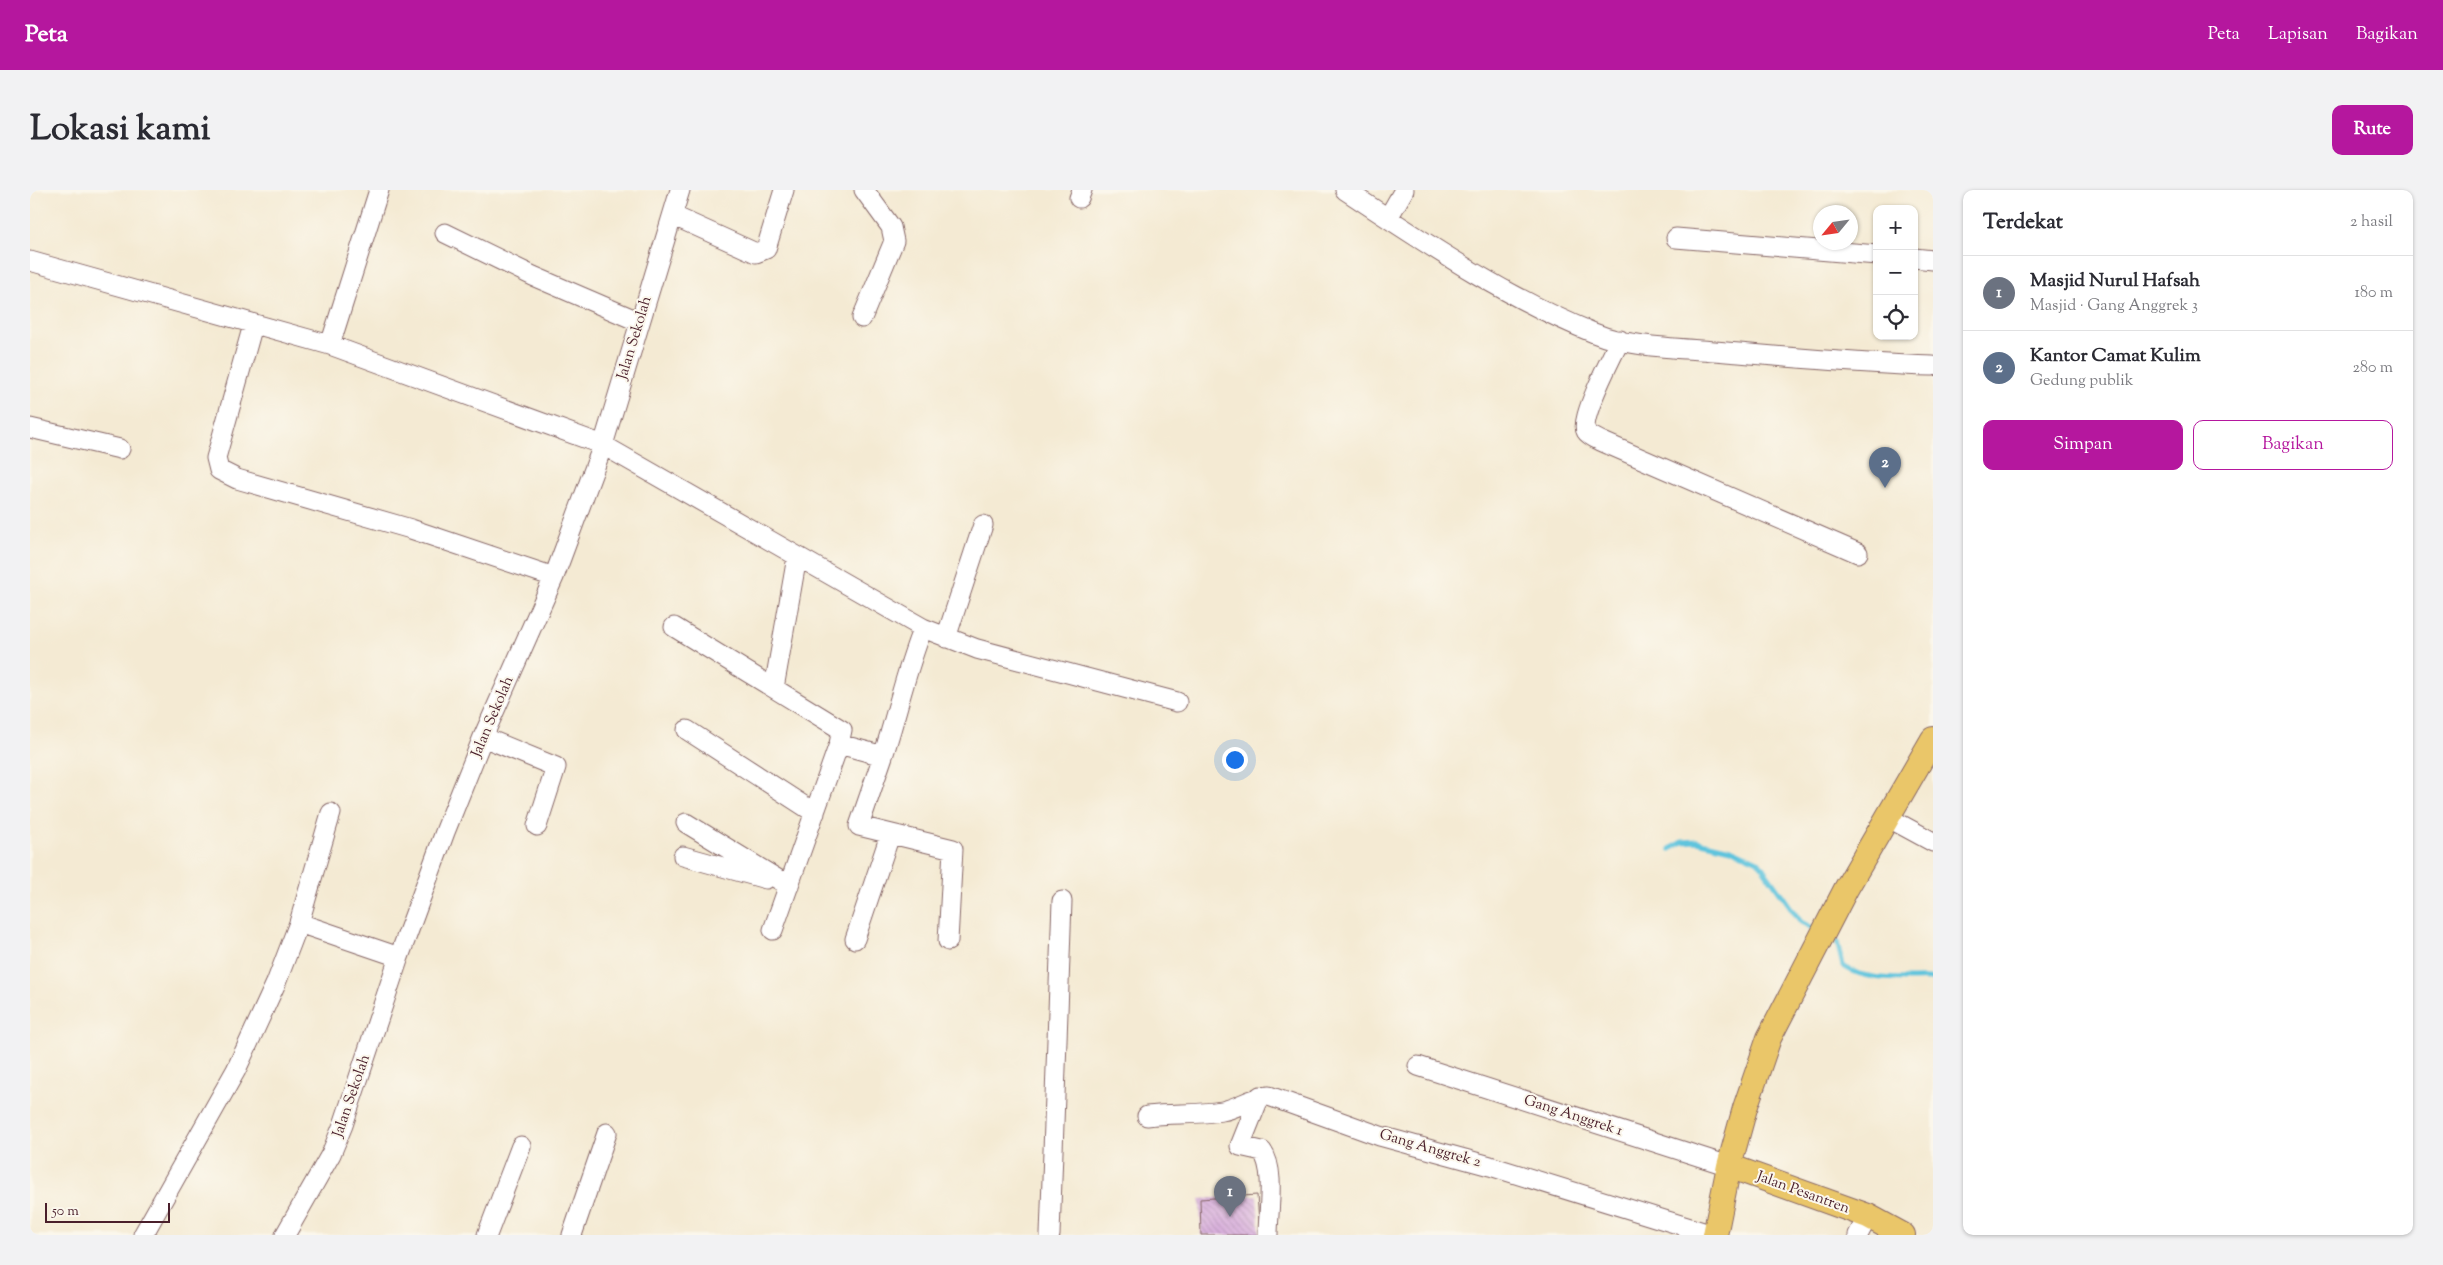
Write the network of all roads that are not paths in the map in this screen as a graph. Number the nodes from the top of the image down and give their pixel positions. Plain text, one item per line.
1 (379, 190) edge
2 (680, 190) edge
3 (784, 190) edge
4 (864, 190) edge
5 (1344, 190) edge
6 (1404, 190) edge
7 (674, 216) junction
8 (1388, 218) junction
9 (445, 233) dead end
10 (1676, 238) dead end
11 (1873, 255) edge
12 (1918, 258) edge
13 (1933, 260) edge
14 (30, 261) edge
15 (862, 318) dead end
16 (640, 322) junction
17 (253, 325) junction
18 (1620, 340) junction
19 (330, 345) junction
20 (1933, 366) edge
21 (30, 428) edge
22 (603, 445) junction
23 (120, 449) dead end
24 (983, 525) dead end
25 (1858, 553) dead end
26 (798, 557) junction
27 (554, 577) junction
28 (674, 627) dead end
29 (923, 628) junction
30 (946, 638) junction
31 (774, 688) junction
32 (1177, 702) dead end
33 (687, 730) dead end
34 (484, 737) junction
35 (1933, 739) edge
36 (839, 744) junction
37 (883, 756) junction
38 (331, 813) dead end
39 (815, 813) junction
40 (1887, 817) junction
41 (686, 823) dead end
42 (537, 826) dead end
43 (890, 835) junction
44 (1933, 842) edge
45 (684, 856) dead end
46 (789, 886) junction
47 (1062, 901) dead end
48 (299, 924) junction
49 (773, 930) dead end
50 (855, 939) dead end
51 (948, 941) dead end
52 (399, 958) junction
53 (1418, 1066) dead end
54 (1260, 1096) junction
55 (1147, 1116) dead end
56 (607, 1133) dead end
57 (521, 1146) dead end
58 (1729, 1166) junction
59 (1863, 1225) edge
60 (144, 1235) edge
61 (285, 1235) edge
62 (487, 1235) edge
63 (572, 1235) edge
64 (1050, 1235) edge
65 (1268, 1235) edge
66 (1714, 1235) edge
67 (1903, 1235) edge

1 - 19 street
2 - 7 street, Jalan Sekolah
3 - 7 street
4 - 15 street
5 - 8 street
6 - 8 street
7 - 16 street, Jalan Sekolah
8 - 18 street
9 - 16 street
10 - 11 street
12 - 13 street
14 - 17 street
16 - 22 street, Jalan Sekolah
17 - 19 street
17 - 27 street
18 - 20 street
18 - 25 street
19 - 22 street
21 - 23 street
22 - 26 street
22 - 27 street, Jalan Sekolah
24 - 30 street
26 - 29 street
26 - 31 street
27 - 34 street, Jalan Sekolah
28 - 31 street
29 - 30 street
29 - 37 street
30 - 32 street
31 - 36 street
33 - 39 street
34 - 42 street
34 - 52 street, Jalan Sekolah
35 - 40 main road
36 - 37 street
36 - 39 street
37 - 43 street
38 - 48 street
39 - 46 street
40 - 44 street
40 - 58 main road
41 - 46 street
43 - 50 street
43 - 51 street
45 - 46 street
46 - 49 street
47 - 64 street
48 - 52 street
48 - 60 street
52 - 61 street, Jalan Sekolah
53 - 58 street, Gang Anggrek 1
54 - 55 street
54 - 65 street
54 - 66 street, Gang Anggrek 2
56 - 63 street
57 - 62 street
58 - 59 main road, Jalan Pesantren
58 - 66 main road
59 - 67 main road, Jalan Pesantren

